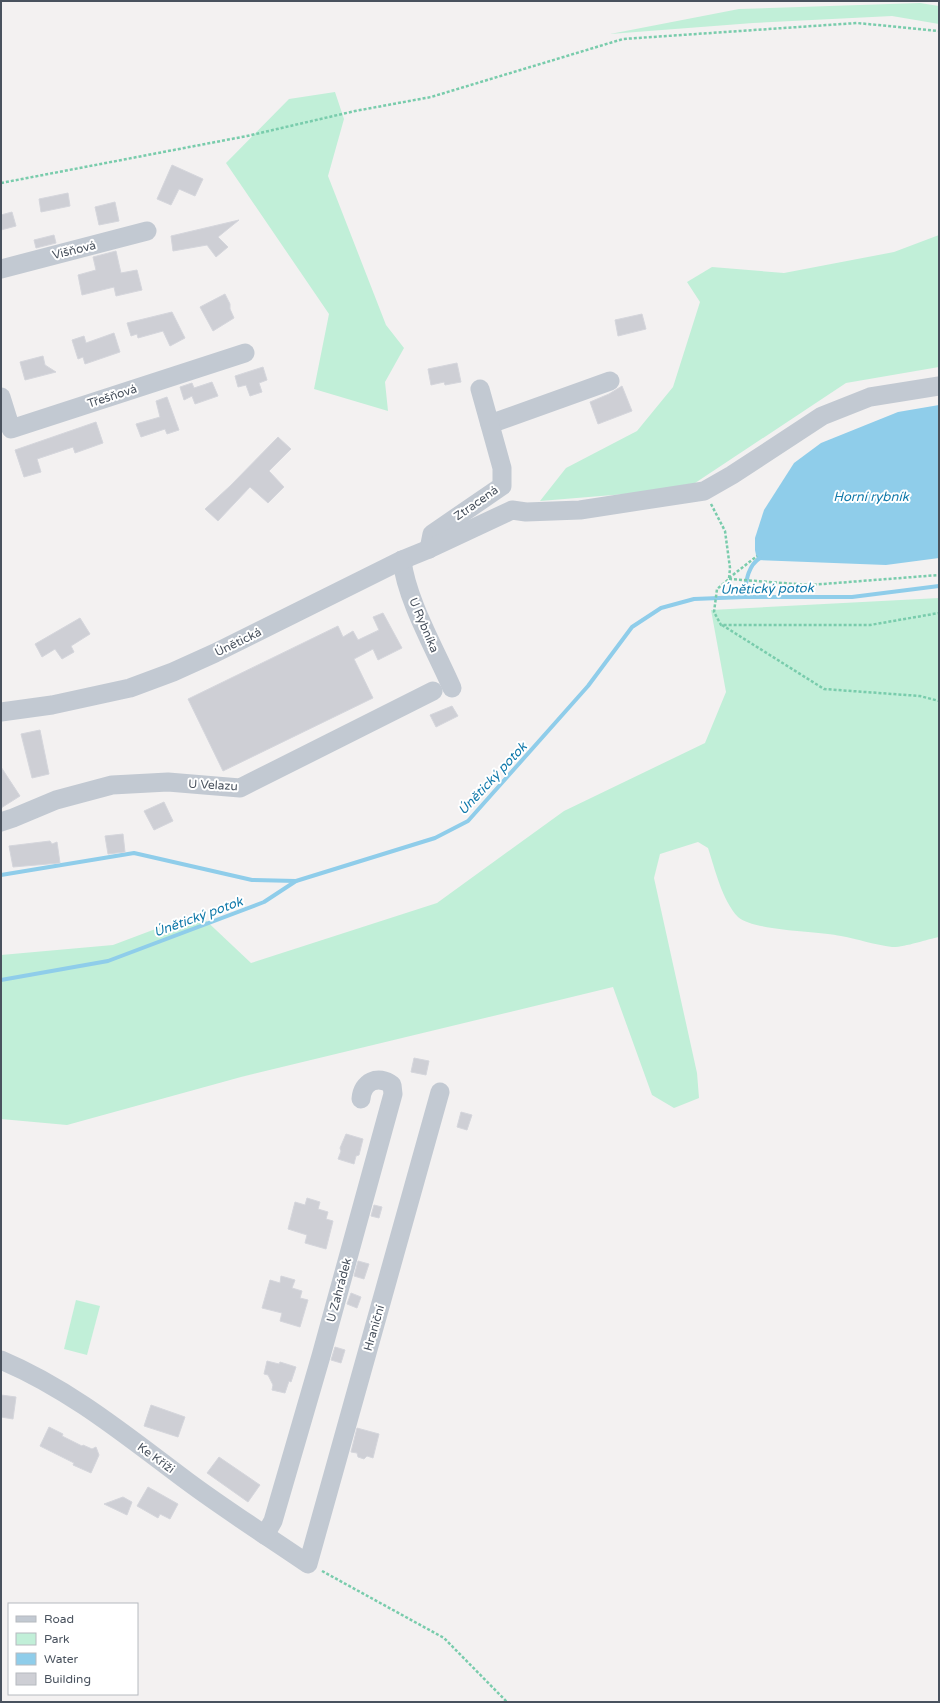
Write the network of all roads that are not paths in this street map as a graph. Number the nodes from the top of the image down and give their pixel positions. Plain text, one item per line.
1 (147, 231) dead end
2 (1, 269) edge
3 (245, 353) dead end
4 (610, 381) dead end
5 (939, 386) edge
6 (480, 389) dead end
7 (1, 397) edge
8 (490, 424) junction
9 (430, 549) junction
10 (402, 560) junction
11 (452, 688) dead end
12 (433, 691) dead end
13 (1, 712) edge
14 (1, 822) edge
15 (440, 1092) dead end
16 (361, 1099) dead end
17 (1, 1360) edge
18 (265, 1535) junction
19 (308, 1564) joint

1 - 2 street, Višňová
3 - 7 street, Třešňová
4 - 8 street
5 - 9 street, Únětická
6 - 8 street, Ztracená
8 - 9 street, Ztracená
9 - 10 street, Únětická
10 - 11 street, U Rybníka
10 - 13 street, Únětická
12 - 14 street, U Velazu
15 - 19 street, Hraniční
16 - 18 street, U Zahrádek
17 - 18 street, Ke Kříži
18 - 19 street, Ke Kříži

